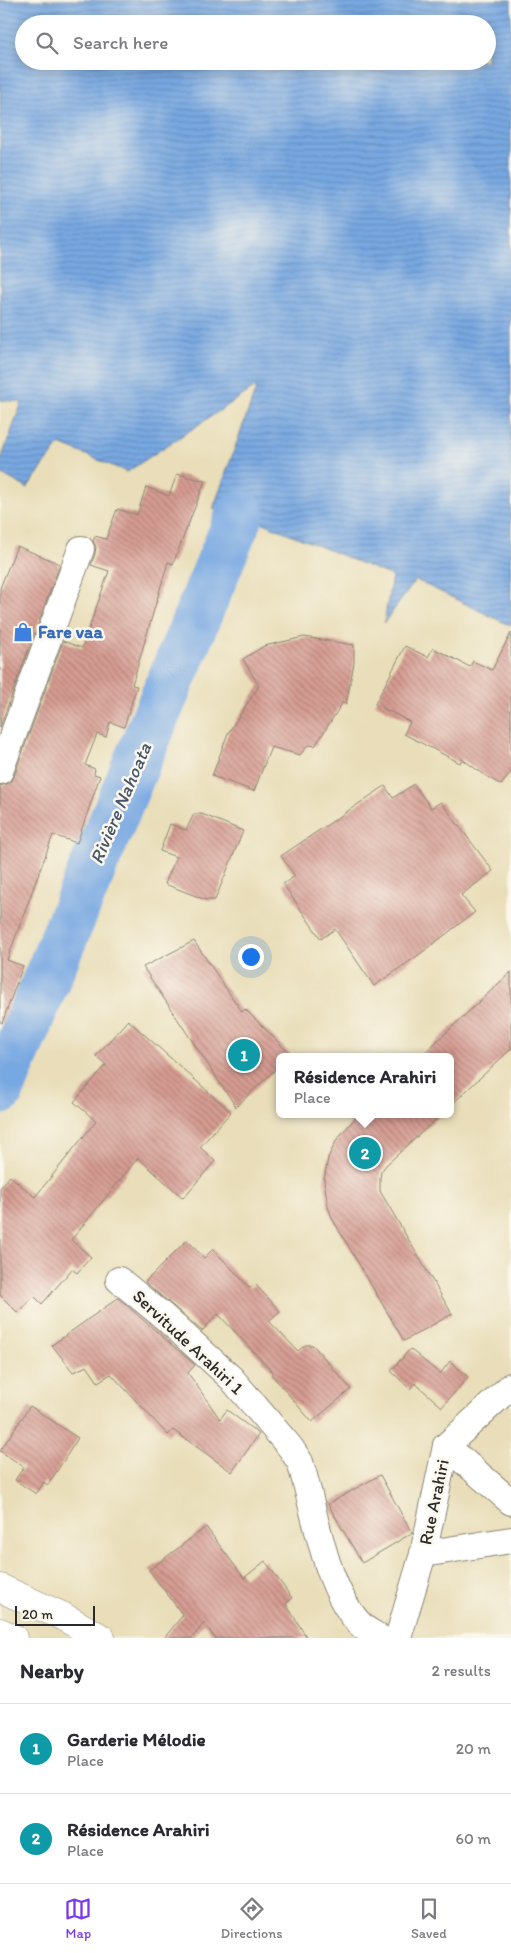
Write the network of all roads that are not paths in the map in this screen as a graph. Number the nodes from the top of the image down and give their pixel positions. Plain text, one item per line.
1 (81, 549) dead end
2 (0, 770) edge
3 (119, 1280) dead end
4 (511, 1386) edge
5 (446, 1446) junction
6 (511, 1502) edge
7 (511, 1540) edge
8 (423, 1554) junction
9 (0, 1588) edge
10 (0, 1632) edge
11 (13, 1638) edge
12 (101, 1638) edge
13 (380, 1638) edge
14 (398, 1638) edge

1 - 2 street
3 - 13 street, Servitude Arahiri 1
4 - 5 street
5 - 6 street, Rue Arahiri
5 - 8 street, Rue Arahiri
7 - 8 street, Rue Arahiri
8 - 14 street, Rue Arahiri
9 - 12 main road
10 - 11 main road

